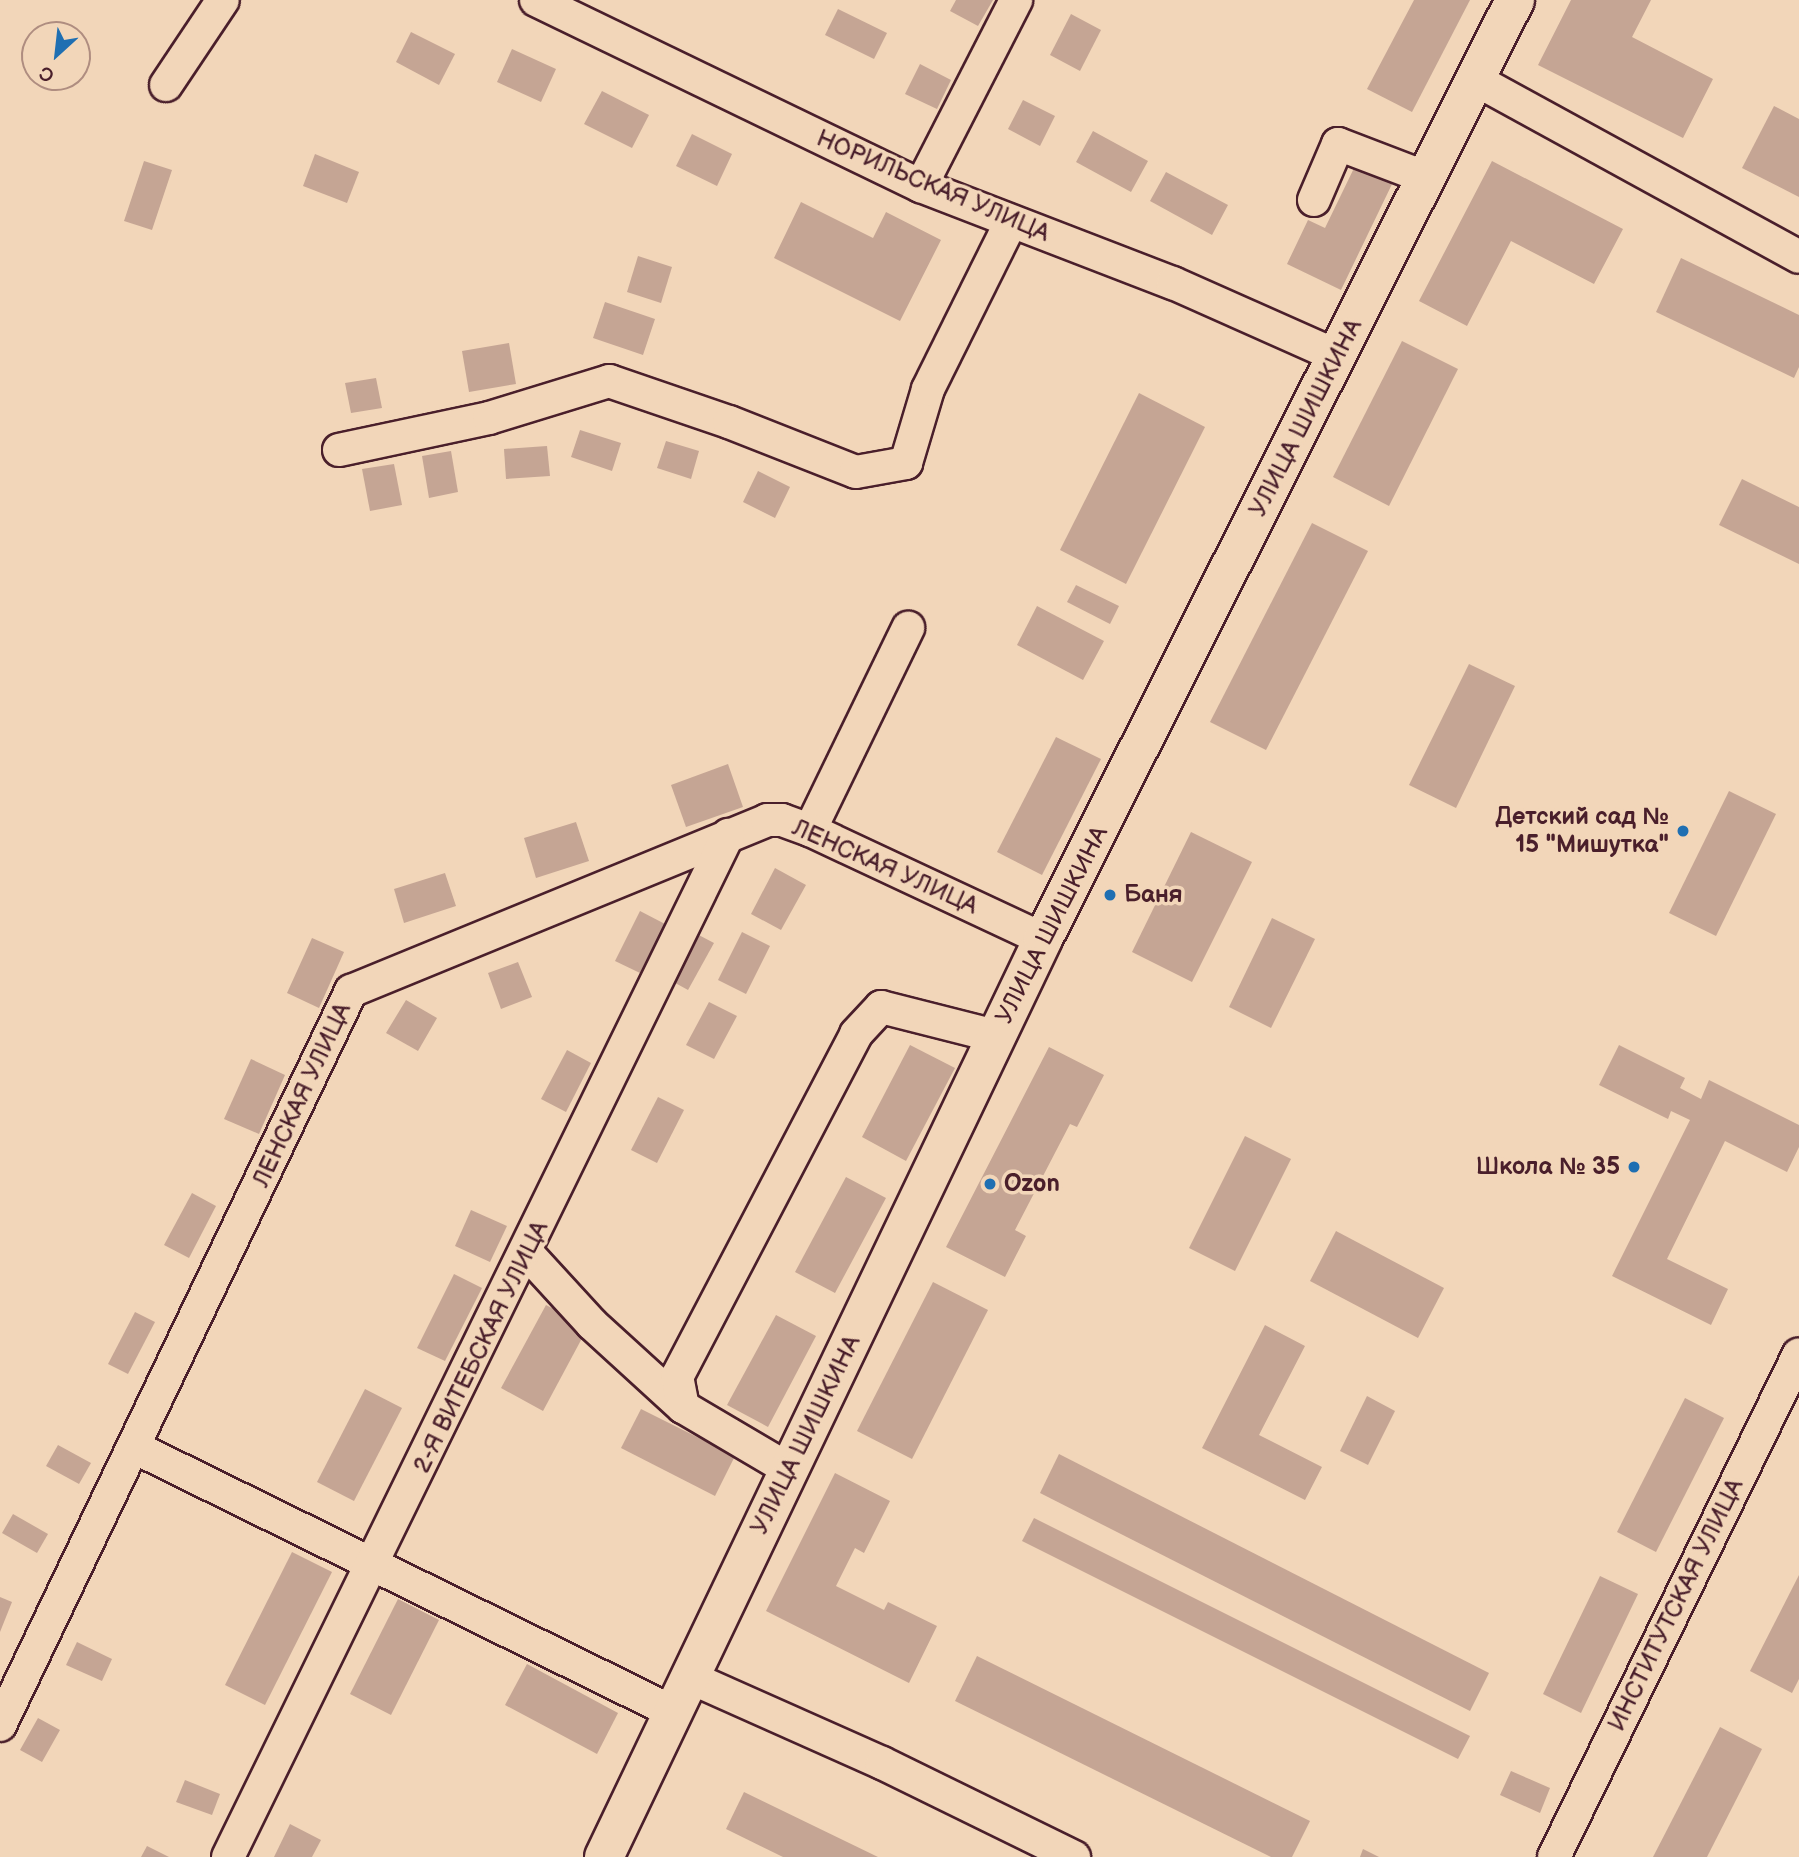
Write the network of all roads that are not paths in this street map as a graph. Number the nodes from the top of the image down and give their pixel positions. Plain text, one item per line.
1 (223, 0) edge
2 (536, 0) edge
3 (1016, 0) edge
4 (1515, 0) edge
5 (1476, 80) junction
6 (166, 85) dead end
7 (1426, 178) junction
8 (921, 186) junction
9 (1314, 200) dead end
10 (1011, 222) junction
11 (1799, 257) edge
12 (1337, 356) junction
13 (339, 450) dead end
14 (908, 628) dead end
15 (810, 830) junction
16 (728, 835) junction
17 (1043, 939) junction
18 (996, 1037) junction
19 (527, 1253) junction
20 (1799, 1354) edge
21 (683, 1407) junction
22 (136, 1448) junction
23 (790, 1470) junction
24 (374, 1564) junction
25 (689, 1677) junction
26 (673, 1712) junction
27 (0, 1725) edge
28 (228, 1857) edge
29 (604, 1857) edge
30 (1074, 1857) edge
31 (1554, 1857) edge

1 - 6 street
2 - 8 street, НОРИЛЬСКАЯ УЛИЦА
3 - 8 street
4 - 5 main road, УЛИЦА ШИШКИНА
5 - 7 main road, УЛИЦА ШИШКИНА
5 - 11 street
7 - 9 street
7 - 12 main road, УЛИЦА ШИШКИНА
8 - 10 street, НОРИЛЬСКАЯ УЛИЦА
10 - 12 street, НОРИЛЬСКАЯ УЛИЦА
10 - 13 street
12 - 17 main road, УЛИЦА ШИШКИНА
14 - 15 street
15 - 16 street, ЛЕНСКАЯ УЛИЦА
15 - 17 street, ЛЕНСКАЯ УЛИЦА
16 - 19 street, 2-Я ВИТЕБСКАЯ УЛИЦА
16 - 22 street, ЛЕНСКАЯ УЛИЦА
17 - 18 main road, УЛИЦА ШИШКИНА
18 - 21 street
18 - 23 main road, УЛИЦА ШИШКИНА
19 - 21 street
19 - 24 street, 2-Я ВИТЕБСКАЯ УЛИЦА
20 - 31 street, ИНСТИТУТСКАЯ УЛИЦА
21 - 23 street
22 - 24 street
22 - 27 street, ЛЕНСКАЯ УЛИЦА
23 - 25 main road, УЛИЦА ШИШКИНА
24 - 26 street
24 - 28 street, 2-Я ВИТЕБСКАЯ УЛИЦА
25 - 26 main road, УЛИЦА ШИШКИНА
25 - 30 street
26 - 29 main road, УЛИЦА ШИШКИНА

